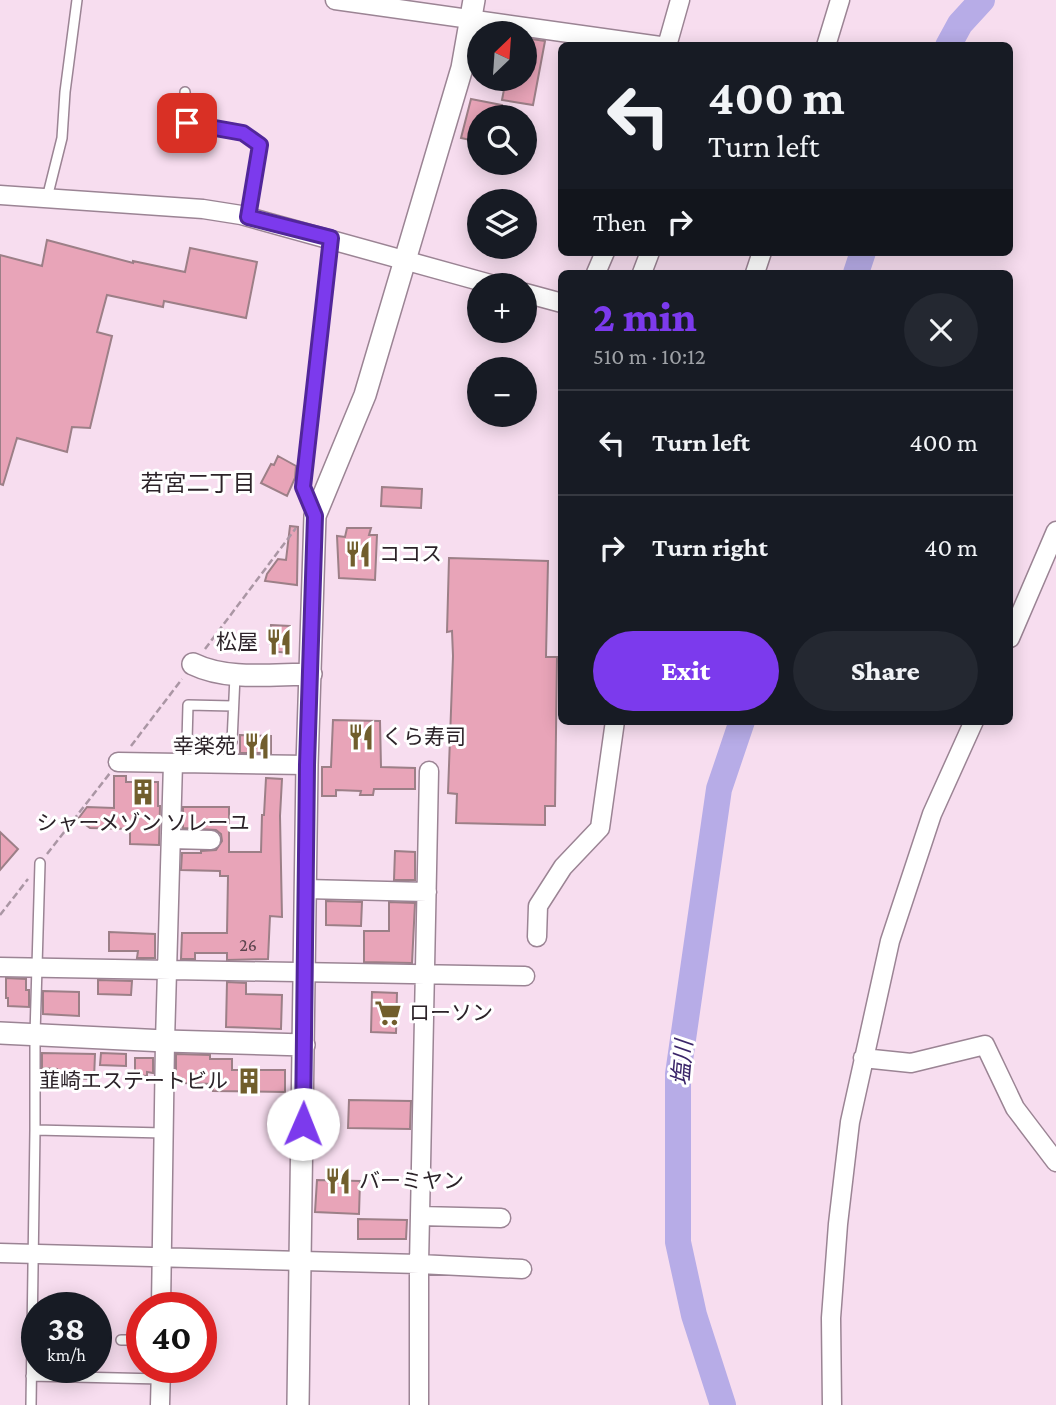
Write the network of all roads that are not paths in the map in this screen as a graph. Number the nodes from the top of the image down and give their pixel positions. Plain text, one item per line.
1 (77, 0) edge
2 (335, 0) edge
3 (680, 0) edge
4 (840, 0) edge
5 (472, 9) edge
6 (640, 42) edge
7 (668, 42) edge
8 (827, 42) edge
9 (185, 92) dead end
10 (0, 195) edge
11 (47, 198) junction
12 (248, 217) junction
13 (331, 238) junction
14 (405, 262) junction
15 (467, 278) edge
16 (537, 296) edge
17 (558, 302) edge
18 (315, 516) junction
19 (1056, 531) edge
20 (1013, 631) edge
21 (193, 664) road end
22 (235, 674) junction
23 (311, 674) junction
24 (233, 705) junction
25 (614, 725) edge
26 (972, 725) edge
27 (118, 762) road end
28 (173, 763) junction
29 (307, 765) junction
30 (429, 771) dead end
31 (171, 839) junction
32 (211, 840) dead end
33 (40, 863) road end
34 (306, 889) junction
35 (427, 892) junction
36 (537, 937) dead end
37 (0, 967) edge
38 (38, 968) junction
39 (168, 970) junction
40 (304, 973) junction
41 (425, 975) junction
42 (525, 976) dead end
43 (0, 1033) edge
44 (34, 1035) junction
45 (164, 1041) junction
46 (304, 1045) junction
47 (863, 1058) junction
48 (36, 1130) junction
49 (164, 1132) junction
50 (1056, 1162) edge
51 (420, 1216) junction
52 (500, 1219) dead end
53 (0, 1253) edge
54 (34, 1254) junction
55 (162, 1258) junction
56 (301, 1261) junction
57 (419, 1264) junction
58 (522, 1269) dead end
59 (33, 1292) edge
60 (162, 1292) edge
61 (121, 1340) dead end
62 (126, 1340) edge
63 (31, 1383) edge
64 (161, 1383) edge
65 (31, 1405) edge
66 (160, 1405) edge
67 (298, 1405) edge
68 (419, 1405) edge
69 (832, 1405) edge

1 - 11 lane
2 - 5 street
3 - 7 street
4 - 8 street
5 - 6 street
5 - 14 street
9 - 12 lane
10 - 11 street
11 - 12 street
12 - 13 street
13 - 14 street
13 - 18 lane
14 - 15 street
14 - 18 street
16 - 17 street
18 - 23 street
19 - 20 street
21 - 22 street
22 - 23 street
22 - 24 lane
23 - 29 street
24 - 24 lane
25 - 36 street
26 - 47 street
27 - 28 street
28 - 29 street
28 - 31 street
29 - 34 street
30 - 35 street
31 - 32 street
31 - 39 street
33 - 38 lane
34 - 35 street
34 - 40 street
35 - 41 street
37 - 38 street
38 - 39 street
38 - 44 lane
39 - 40 street
39 - 45 street
40 - 41 street
40 - 46 street
41 - 42 street
41 - 51 street
43 - 44 street
44 - 45 street
44 - 48 lane
45 - 46 street
45 - 49 street
46 - 56 street
47 - 50 street
47 - 69 street
48 - 49 lane
48 - 54 lane
49 - 55 street
51 - 52 street
51 - 57 street
53 - 54 street
54 - 55 street
54 - 59 lane
55 - 56 street
55 - 60 street
56 - 57 street
56 - 67 street
57 - 58 street
57 - 68 street
61 - 62 lane
63 - 65 lane
64 - 66 street

